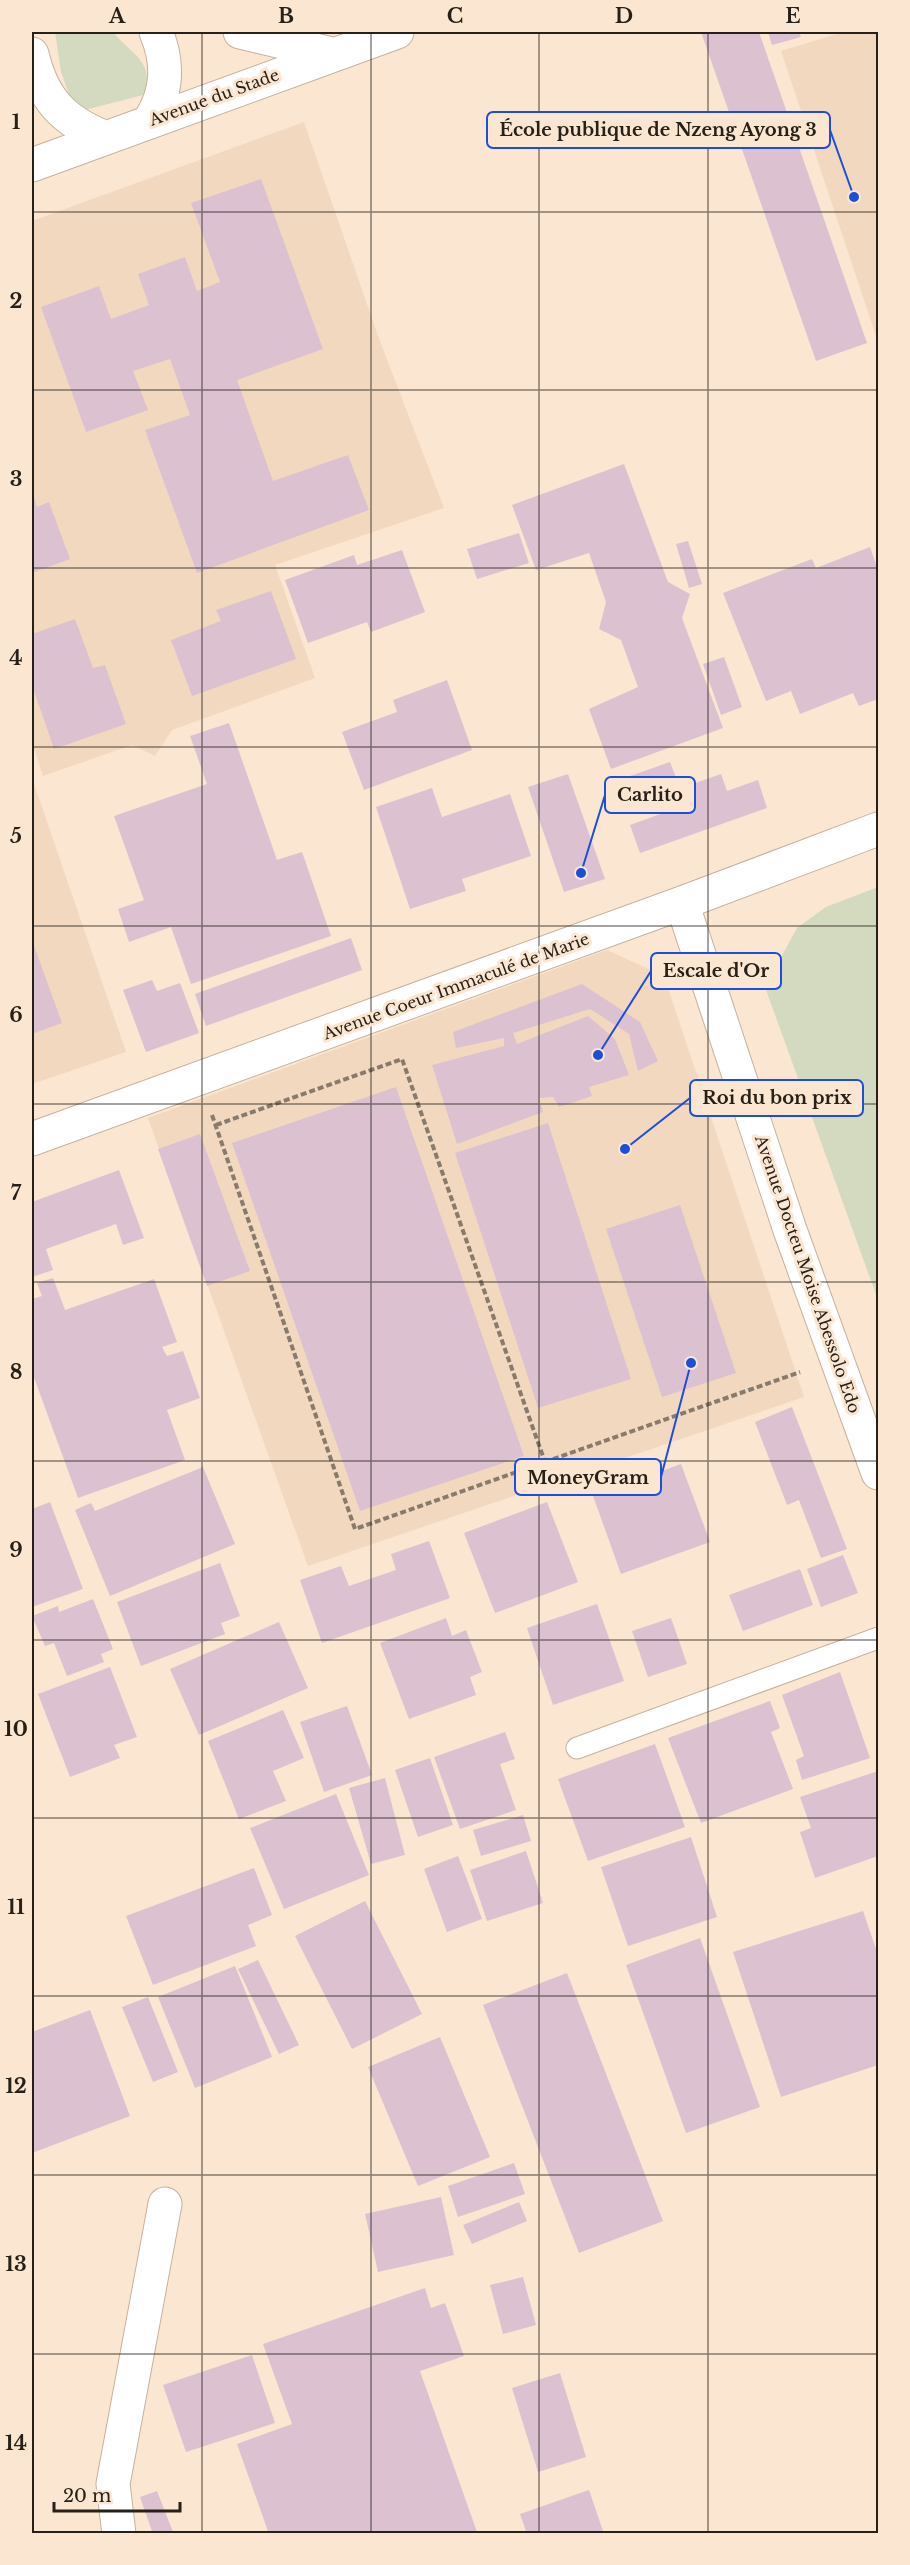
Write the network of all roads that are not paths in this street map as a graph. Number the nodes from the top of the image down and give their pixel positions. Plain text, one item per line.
1 (156, 32) edge
2 (240, 32) edge
3 (397, 32) edge
4 (32, 54) edge
5 (332, 54) junction
6 (150, 120) junction
7 (104, 137) junction
8 (32, 165) edge
9 (879, 829) edge
10 (682, 903) junction
11 (32, 1139) edge
12 (879, 1473) edge
13 (879, 1638) edge
14 (578, 1749) dead end
15 (165, 2204) dead end
16 (119, 2534) edge

1 - 6 main road
2 - 5 main road
3 - 5 main road, Avenue du Stade
4 - 7 main road
5 - 6 main road, Avenue du Stade
6 - 7 main road, Avenue du Stade
7 - 8 main road, Avenue du Stade
9 - 10 main road, Avenue Coeur Immaculé de Marie
10 - 11 main road, Avenue Coeur Immaculé de Marie
10 - 12 main road, Avenue Docteu Moise Abessolo Edo
13 - 14 lane
15 - 16 main road

